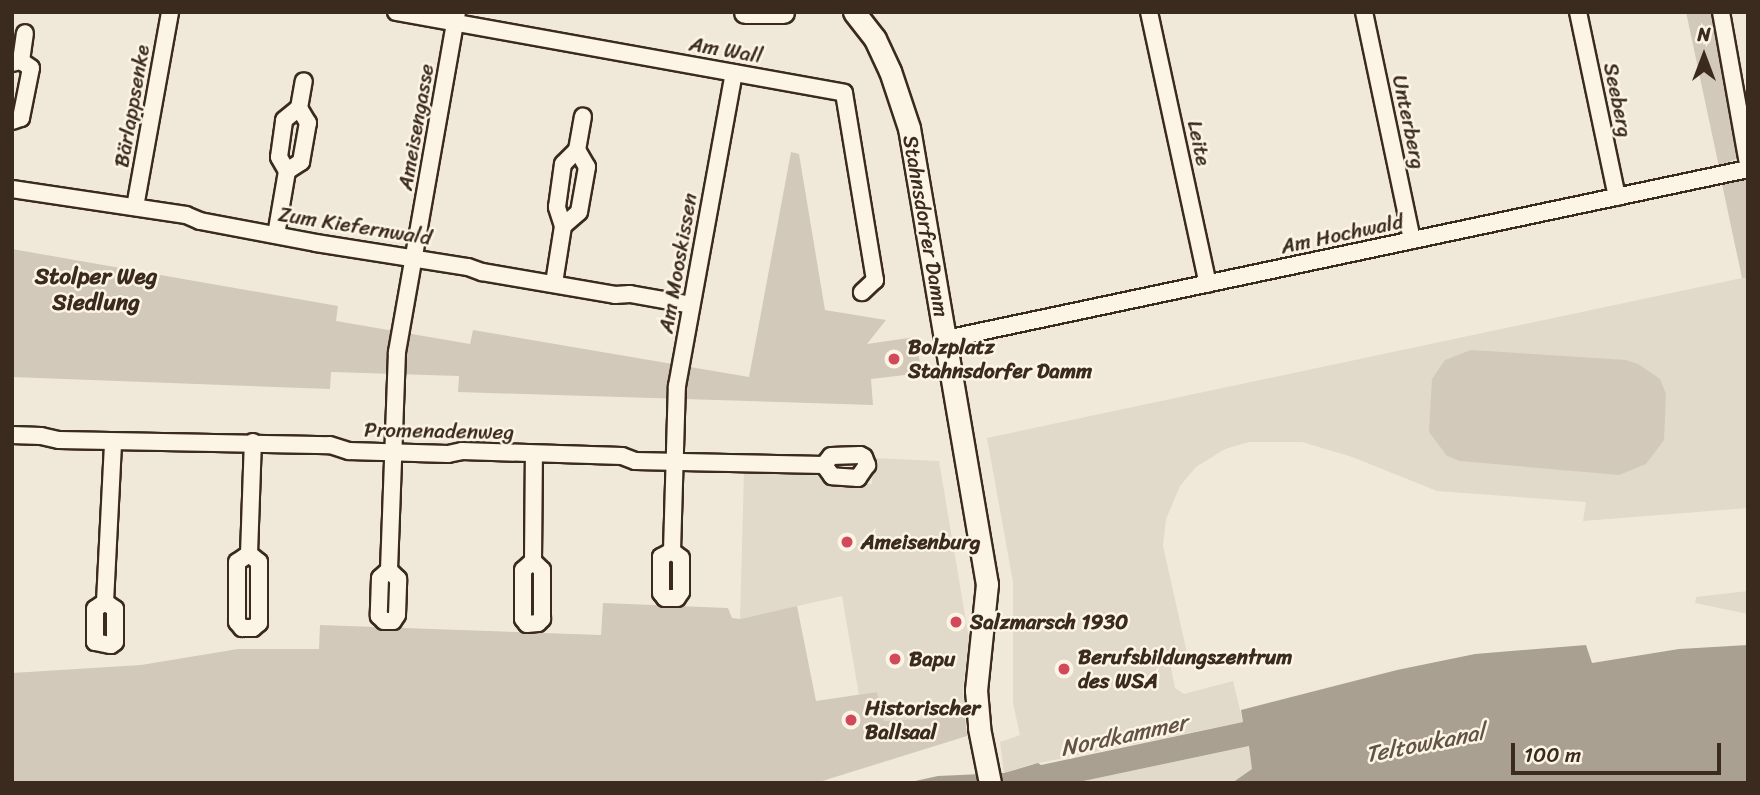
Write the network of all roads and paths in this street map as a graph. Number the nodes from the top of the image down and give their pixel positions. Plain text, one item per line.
1 (170, 12) edge
2 (396, 12) edge
3 (745, 12) edge
4 (783, 12) edge
5 (854, 12) edge
6 (1149, 12) edge
7 (1364, 12) edge
8 (1578, 12) edge
9 (1721, 12) edge
10 (457, 17) edge
11 (25, 33) dead end
12 (17, 62) edge
13 (734, 73) junction
14 (304, 81) dead end
15 (299, 108) junction
16 (583, 117) dead end
17 (12, 121) edge
18 (577, 150) junction
19 (1748, 163) edge
20 (1748, 169) edge
21 (288, 171) junction
22 (12, 189) edge
23 (1617, 197) junction
24 (135, 207) junction
25 (563, 226) junction
26 (276, 235) junction
27 (1412, 240) junction
28 (414, 258) junction
29 (554, 283) junction
30 (1208, 284) junction
31 (862, 292) dead end
32 (691, 304) junction
33 (946, 339) junction
34 (12, 435) edge
35 (113, 442) junction
36 (253, 442) junction
37 (392, 453) junction
38 (534, 454) junction
39 (675, 462) junction
40 (824, 465) dead end
41 (672, 551) dead end
42 (254, 558) dead end
43 (537, 565) dead end
44 (393, 574) dead end
45 (110, 606) dead end
46 (990, 783) edge

1 - 24 street, Bärlappsenke
2 - 10 street, Am Wall
3 - 4 street
5 - 33 street, Stahnsdorfer Damm
6 - 30 street, Leite
7 - 27 street, Unterberg
8 - 23 street, Seeberg
9 - 19 street
10 - 13 street, Am Wall
10 - 28 street, Ameisengasse
11 - 12 street
12 - 17 street
13 - 31 street, Am Wall
13 - 32 street, Am Mooskissen
14 - 15 street
15 - 21 street
15 - 21 street
16 - 18 street
18 - 25 street
18 - 25 street
20 - 23 street, Am Hochwald
21 - 26 street
22 - 24 street, Zum Kiefernwald
23 - 27 street, Am Hochwald
24 - 26 street, Zum Kiefernwald
25 - 29 street
26 - 28 street, Zum Kiefernwald
27 - 30 street, Am Hochwald
28 - 29 street, Zum Kiefernwald
28 - 37 street, Ameisengasse
29 - 32 street, Zum Kiefernwald
30 - 33 street, Am Hochwald
32 - 39 street, Am Mooskissen
33 - 46 street, Stahnsdorfer Damm
34 - 35 street, Promenadenweg
35 - 36 street, Promenadenweg
35 - 45 street
36 - 37 street, Promenadenweg
36 - 42 street
37 - 38 street, Promenadenweg
37 - 44 street, Ameisengasse
38 - 39 street, Promenadenweg
38 - 43 street
39 - 40 street, Promenadenweg
39 - 41 street, Am Mooskissen

